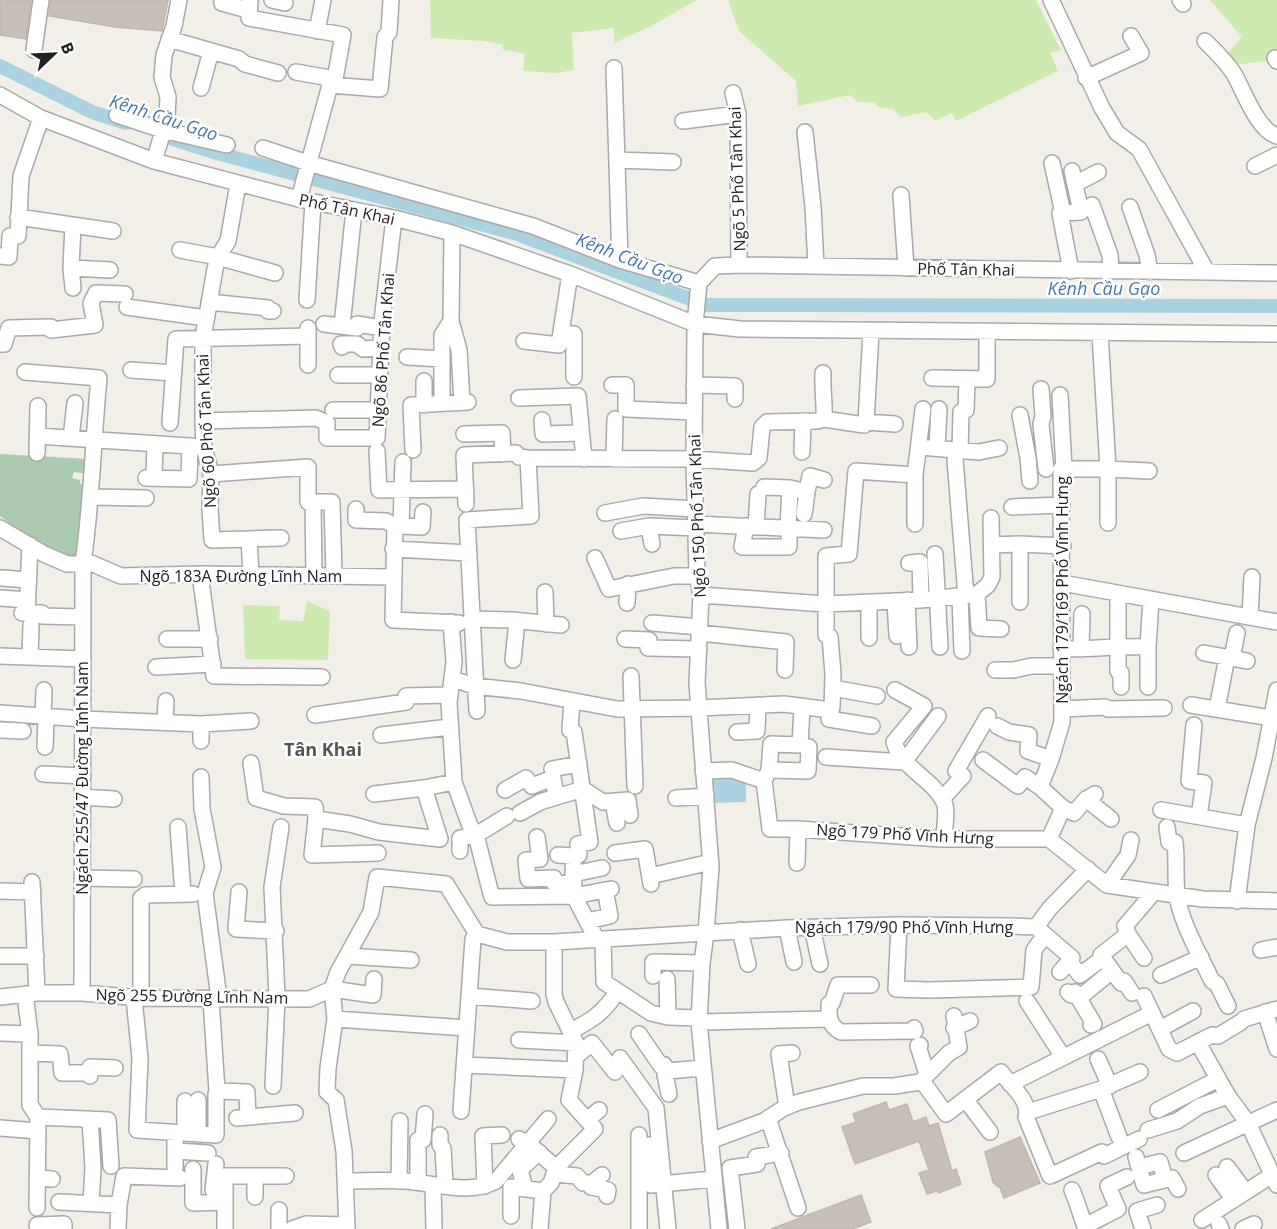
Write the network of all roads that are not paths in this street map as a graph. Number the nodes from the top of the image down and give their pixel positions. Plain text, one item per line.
1 (41, 0) edge
2 (179, 0) edge
3 (222, 0) edge
4 (323, 0) edge
5 (391, 0) edge
6 (1051, 0) edge
7 (248, 9) edge
8 (317, 31) junction
9 (1131, 36) dead end
10 (169, 39) junction
11 (1205, 41) dead end
12 (34, 50) dead end
13 (211, 51) junction
14 (614, 68) dead end
15 (296, 72) dead end
16 (278, 73) dead end
17 (1086, 78) junction
18 (333, 82) junction
19 (201, 88) dead end
20 (733, 93) dead end
21 (0, 94) edge
22 (738, 114) junction
23 (117, 115) dead end
24 (41, 118) junction
25 (683, 121) dead end
26 (162, 131) junction
27 (805, 132) dead end
28 (1277, 135) edge
29 (227, 145) dead end
30 (263, 148) dead end
31 (617, 153) junction
32 (155, 155) junction
33 (1277, 155) edge
34 (673, 162) dead end
35 (1052, 163) dead end
36 (1255, 166) dead end
37 (307, 167) junction
38 (1098, 172) dead end
39 (238, 184) junction
40 (901, 195) dead end
41 (304, 197) junction
42 (1092, 205) dead end
43 (1130, 207) dead end
44 (354, 210) junction
45 (1063, 213) junction
46 (394, 218) junction
47 (17, 224) junction
48 (74, 225) junction
49 (113, 231) dead end
50 (452, 233) junction
51 (180, 250) dead end
52 (0, 256) edge
53 (218, 256) junction
54 (620, 260) junction
55 (740, 265) junction
56 (816, 266) junction
57 (71, 268) junction
58 (906, 268) junction
59 (110, 270) dead end
60 (1071, 271) junction
61 (1111, 271) junction
62 (1150, 272) junction
63 (1207, 272) junction
64 (275, 273) dead end
65 (1277, 273) edge
66 (570, 274) junction
67 (698, 285) junction
68 (73, 288) dead end
69 (307, 300) dead end
70 (209, 302) junction
71 (273, 311) dead end
72 (206, 318) junction
73 (695, 319) junction
74 (451, 321) junction
75 (324, 324) dead end
76 (342, 326) junction
77 (382, 328) junction
78 (871, 331) junction
79 (987, 332) junction
80 (561, 333) junction
81 (1100, 333) junction
82 (1277, 334) edge
83 (203, 338) junction
84 (524, 341) dead end
85 (0, 344) edge
86 (342, 347) dead end
87 (381, 348) junction
88 (407, 357) dead end
89 (442, 359) junction
90 (308, 365) dead end
91 (131, 370) dead end
92 (25, 372) dead end
93 (173, 373) junction
94 (823, 373) dead end
95 (338, 375) dead end
96 (380, 375) junction
97 (574, 377) dead end
98 (932, 378) dead end
99 (967, 379) junction
100 (424, 381) dead end
101 (612, 385) dead end
102 (694, 385) junction
103 (1041, 389) dead end
104 (1060, 395) dead end
105 (519, 398) dead end
106 (735, 399) dead end
107 (75, 403) dead end
108 (442, 403) junction
109 (424, 405) junction
110 (38, 406) dead end
111 (923, 409) dead end
112 (939, 409) dead end
113 (333, 410) dead end
114 (378, 410) junction
115 (694, 412) junction
116 (1020, 415) dead end
117 (824, 418) junction
118 (615, 419) dead end
119 (542, 420) dead end
120 (203, 421) junction
121 (803, 422) junction
122 (866, 422) junction
123 (170, 423) dead end
124 (895, 424) dead end
125 (464, 434) dead end
126 (581, 434) junction
127 (38, 436) junction
128 (71, 438) junction
129 (93, 439) junction
130 (154, 444) junction
131 (197, 446) junction
132 (920, 447) junction
133 (937, 448) junction
134 (999, 448) dead end
135 (377, 451) dead end
136 (802, 452) dead end
137 (37, 453) dead end
138 (503, 454) junction
139 (957, 455) junction
140 (528, 458) junction
141 (584, 459) junction
142 (614, 459) junction
143 (694, 459) junction
144 (1057, 469) junction
145 (1108, 469) junction
146 (1149, 471) dead end
147 (211, 474) junction
148 (915, 475) junction
149 (824, 480) dead end
150 (790, 488) junction
151 (401, 489) junction
152 (807, 492) junction
153 (91, 497) junction
154 (146, 498) dead end
155 (313, 502) junction
156 (1062, 505) junction
157 (1012, 507) dead end
158 (356, 509) dead end
159 (423, 512) dead end
160 (605, 513) dead end
161 (804, 514) dead end
162 (991, 518) dead end
163 (696, 520) junction
164 (1108, 523) dead end
165 (915, 524) dead end
166 (398, 526) junction
167 (649, 526) junction
168 (751, 526) junction
169 (0, 528) edge
170 (824, 530) dead end
171 (621, 531) dead end
172 (789, 533) junction
173 (281, 538) dead end
174 (249, 539) junction
175 (30, 544) junction
176 (652, 544) dead end
177 (1020, 544) junction
178 (992, 545) junction
179 (1063, 546) junction
180 (393, 549) junction
181 (469, 553) junction
182 (935, 554) dead end
183 (595, 558) dead end
184 (909, 562) dead end
185 (83, 563) junction
186 (200, 574) junction
187 (251, 574) junction
188 (314, 576) junction
189 (334, 576) junction
190 (697, 576) junction
191 (392, 577) junction
192 (1252, 577) dead end
193 (2, 578) dead end
194 (28, 580) junction
195 (1062, 583) junction
196 (628, 585) junction
197 (545, 592) dead end
198 (1118, 594) junction
199 (701, 595) junction
200 (967, 596) junction
201 (0, 598) edge
202 (938, 599) junction
203 (1151, 599) junction
204 (908, 600) junction
205 (869, 602) junction
206 (1020, 602) dead end
207 (627, 603) dead end
208 (825, 604) junction
209 (27, 613) junction
210 (1082, 614) dead end
211 (83, 617) junction
212 (1250, 617) junction
213 (471, 621) junction
214 (517, 621) junction
215 (451, 622) junction
216 (1277, 622) edge
217 (652, 623) dead end
218 (1001, 629) dead end
219 (700, 630) junction
220 (1237, 633) dead end
221 (897, 636) dead end
222 (870, 638) dead end
223 (167, 639) dead end
224 (210, 639) junction
225 (625, 639) dead end
226 (909, 647) dead end
227 (940, 647) dead end
228 (1148, 647) junction
229 (1118, 648) junction
230 (699, 649) junction
231 (1061, 649) junction
232 (1081, 649) junction
233 (962, 651) dead end
234 (1204, 653) dead end
235 (0, 656) edge
236 (30, 657) junction
237 (1235, 658) junction
238 (83, 659) junction
239 (513, 660) dead end
240 (1061, 666) junction
241 (156, 667) dead end
242 (213, 670) junction
243 (785, 670) dead end
244 (995, 670) dead end
245 (322, 676) dead end
246 (631, 676) dead end
247 (453, 679) junction
248 (474, 686) junction
249 (1121, 687) dead end
250 (1148, 687) dead end
251 (833, 688) junction
252 (44, 690) dead end
253 (895, 690) dead end
254 (1277, 691) edge
255 (450, 695) junction
256 (877, 696) dead end
257 (572, 700) junction
258 (166, 702) dead end
259 (758, 705) junction
260 (1191, 705) dead end
261 (699, 708) junction
262 (802, 708) junction
263 (1164, 708) dead end
264 (633, 709) junction
265 (1062, 709) junction
266 (1217, 709) junction
267 (830, 710) junction
268 (477, 711) dead end
269 (0, 713) edge
270 (315, 715) dead end
271 (938, 716) dead end
272 (45, 717) junction
273 (83, 719) junction
274 (165, 721) junction
275 (251, 721) dead end
276 (201, 724) junction
277 (1194, 725) dead end
278 (450, 726) junction
279 (872, 726) dead end
280 (1272, 728) edge
281 (0, 730) edge
282 (22, 731) dead end
283 (737, 732) dead end
284 (381, 735) dead end
285 (201, 741) dead end
286 (45, 747) dead end
287 (809, 747) dead end
288 (826, 758) dead end
289 (1051, 759) junction
290 (982, 760) dead end
291 (904, 762) junction
292 (251, 763) dead end
293 (579, 764) junction
294 (552, 769) dead end
295 (703, 771) junction
296 (43, 774) dead end
297 (83, 776) junction
298 (766, 776) junction
299 (201, 777) dead end
300 (454, 782) junction
301 (635, 786) dead end
302 (1040, 787) junction
303 (424, 788) junction
304 (582, 789) junction
305 (505, 790) dead end
306 (374, 794) dead end
307 (556, 796) junction
308 (706, 796) junction
309 (82, 797) junction
310 (676, 798) dead end
311 (114, 799) dead end
312 (942, 799) junction
313 (1063, 808) junction
314 (1161, 810) dead end
315 (1199, 816) junction
316 (316, 819) junction
317 (624, 819) dead end
318 (1111, 819) dead end
319 (1247, 825) junction
320 (178, 827) dead end
321 (281, 827) dead end
322 (1167, 827) dead end
323 (798, 829) junction
324 (379, 832) junction
325 (476, 835) junction
326 (537, 837) dead end
327 (944, 839) junction
328 (1049, 839) junction
329 (1131, 840) dead end
330 (460, 851) dead end
331 (378, 853) junction
332 (615, 853) dead end
333 (711, 862) junction
334 (797, 863) dead end
335 (598, 864) dead end
336 (1088, 869) junction
337 (571, 872) junction
338 (377, 877) junction
339 (82, 878) junction
340 (134, 879) dead end
341 (1107, 885) junction
342 (0, 891) edge
343 (239, 892) dead end
344 (1154, 892) junction
345 (205, 893) junction
346 (183, 894) junction
347 (1177, 895) junction
348 (1237, 901) junction
349 (1277, 901) edge
350 (587, 921) junction
351 (899, 925) junction
352 (812, 927) junction
353 (787, 928) junction
354 (740, 930) junction
355 (276, 931) junction
356 (1041, 931) junction
357 (706, 933) junction
358 (477, 934) junction
359 (1128, 934) junction
360 (600, 940) junction
361 (554, 942) junction
362 (1277, 947) edge
363 (1261, 950) dead end
364 (0, 956) edge
365 (36, 956) junction
366 (346, 956) junction
367 (1201, 957) junction
368 (1102, 958) junction
369 (1144, 958) dead end
370 (411, 960) dead end
371 (794, 962) dead end
372 (702, 963) junction
373 (748, 964) dead end
374 (820, 964) dead end
375 (1161, 975) dead end
376 (374, 979) dead end
377 (1129, 983) junction
378 (872, 985) dead end
379 (332, 989) junction
380 (617, 992) junction
381 (31, 993) junction
382 (82, 993) junction
383 (469, 996) junction
384 (0, 997) edge
385 (277, 997) junction
386 (137, 998) junction
387 (215, 999) junction
388 (532, 1001) dead end
389 (1027, 1001) dead end
390 (1228, 1006) dead end
391 (1193, 1011) dead end
392 (1271, 1011) edge
393 (1152, 1012) junction
394 (668, 1017) junction
395 (335, 1018) junction
396 (829, 1019) junction
397 (699, 1020) junction
398 (970, 1021) dead end
399 (1091, 1025) dead end
400 (467, 1028) junction
401 (914, 1028) dead end
402 (1160, 1029) junction
403 (0, 1033) edge
404 (30, 1034) junction
405 (639, 1034) dead end
406 (519, 1040) dead end
407 (574, 1042) junction
408 (1198, 1042) junction
409 (920, 1045) dead end
410 (1277, 1049) edge
411 (30, 1053) junction
412 (792, 1053) dead end
413 (1063, 1057) junction
414 (1098, 1059) dead end
415 (465, 1065) junction
416 (115, 1068) dead end
417 (702, 1068) junction
418 (575, 1070) junction
419 (668, 1071) junction
420 (1140, 1072) dead end
421 (924, 1078) junction
422 (1218, 1079) junction
423 (1010, 1084) junction
424 (273, 1086) dead end
425 (1105, 1088) junction
426 (217, 1091) junction
427 (669, 1094) dead end
428 (1228, 1096) junction
429 (965, 1099) junction
430 (192, 1101) dead end
431 (787, 1107) junction
432 (1158, 1110) dead end
433 (1277, 1110) edge
434 (461, 1111) dead end
435 (1028, 1112) junction
436 (295, 1113) dead end
437 (425, 1114) dead end
438 (768, 1118) junction
439 (90, 1119) junction
440 (548, 1119) dead end
441 (399, 1121) dead end
442 (1248, 1123) junction
443 (38, 1124) junction
444 (0, 1128) edge
445 (990, 1132) dead end
446 (186, 1134) junction
447 (502, 1135) dead end
448 (1119, 1137) dead end
449 (399, 1139) junction
450 (421, 1140) junction
451 (710, 1141) junction
452 (529, 1145) junction
453 (175, 1151) junction
454 (781, 1153) junction
455 (1184, 1153) dead end
456 (111, 1166) dead end
457 (215, 1167) junction
458 (193, 1169) dead end
459 (1222, 1171) dead end
460 (255, 1176) junction
461 (286, 1176) dead end
462 (1127, 1177) dead end
463 (551, 1179) junction
464 (713, 1179) junction
465 (1275, 1179) edge
466 (346, 1181) junction
467 (399, 1181) junction
468 (1157, 1181) junction
469 (568, 1184) dead end
470 (663, 1184) junction
471 (432, 1185) junction
472 (485, 1186) junction
473 (525, 1189) junction
474 (1178, 1189) dead end
475 (1072, 1190) dead end
476 (1239, 1195) junction
477 (607, 1196) dead end
478 (225, 1197) junction
479 (255, 1197) dead end
480 (59, 1202) dead end
481 (92, 1203) junction
482 (118, 1204) junction
483 (1157, 1204) junction
484 (37, 1208) dead end
485 (798, 1208) dead end
486 (279, 1210) dead end
487 (511, 1216) dead end
488 (1167, 1217) dead end
489 (1202, 1220) dead end
490 (1081, 1224) edge
491 (37, 1225) dead end
492 (64, 1227) edge
493 (315, 1227) edge
494 (347, 1227) edge
495 (118, 1229) edge
496 (225, 1229) edge
497 (279, 1229) edge
498 (292, 1229) edge
499 (434, 1229) edge
500 (540, 1229) edge
501 (639, 1229) edge
502 (668, 1229) edge
503 (719, 1229) edge
504 (737, 1229) edge
505 (1143, 1229) edge

1 - 12 street
2 - 10 street
3 - 7 street
4 - 8 street
5 - 18 street
6 - 17 street
7 - 8 street
8 - 18 street
9 - 17 street
10 - 13 street
10 - 26 street
11 - 28 street
13 - 16 street
13 - 19 street
14 - 31 street
15 - 18 street
17 - 63 street
18 - 37 street
20 - 22 street, Ngõ 5 Phố Tân Khai
21 - 24 street, Phố Tân Khai
22 - 25 street
22 - 55 street, Ngõ 5 Phố Tân Khai
23 - 26 street
24 - 32 street, Phố Tân Khai
24 - 47 street
26 - 29 street
26 - 32 street
27 - 56 street
30 - 37 street, Phố Tân Khai
31 - 34 street
31 - 54 street
32 - 39 street, Phố Tân Khai
33 - 36 street
35 - 45 street
37 - 41 street
37 - 54 street, Phố Tân Khai
38 - 45 street
39 - 41 street, Phố Tân Khai
39 - 53 street, Ngõ 60 Phố Tân Khai
40 - 58 street
41 - 44 street, Phố Tân Khai
41 - 69 street
42 - 61 street
43 - 62 street
44 - 46 street, Phố Tân Khai
44 - 76 street
45 - 60 street
46 - 50 street, Phố Tân Khai
46 - 77 street, Ngõ 86 Phố Tân Khai
47 - 48 street
47 - 52 street
48 - 49 street
48 - 57 street
50 - 66 street, Phố Tân Khai
50 - 74 street
51 - 53 street
53 - 64 street
53 - 70 street, Ngõ 60 Phố Tân Khai
54 - 67 street, Phố Tân Khai
55 - 56 street, Phố Tân Khai
55 - 67 street, Phố Tân Khai
56 - 58 street, Phố Tân Khai
57 - 59 street
57 - 68 street
58 - 60 street, Phố Tân Khai
60 - 61 street, Phố Tân Khai
61 - 62 street, Phố Tân Khai
62 - 63 street, Phố Tân Khai
63 - 65 street, Phố Tân Khai
66 - 73 street, Phố Tân Khai
66 - 80 street
67 - 73 street
70 - 71 street
70 - 72 street, Ngõ 60 Phố Tân Khai
72 - 83 street, Ngõ 60 Phố Tân Khai
72 - 85 street
73 - 78 street, Phố Tân Khai
73 - 102 street, Ngõ 150 Phố Tân Khai
74 - 89 street
74 - 108 street
75 - 76 street
76 - 77 street
77 - 87 street, Ngõ 86 Phố Tân Khai
78 - 79 street, Phố Tân Khai
78 - 122 street
79 - 81 street, Phố Tân Khai
79 - 99 street
80 - 84 street
80 - 97 street
81 - 82 street, Phố Tân Khai
81 - 145 street
83 - 90 street
83 - 93 street
83 - 120 street, Ngõ 60 Phố Tân Khai
86 - 87 street
87 - 96 street, Ngõ 86 Phố Tân Khai
88 - 89 street
89 - 108 street
91 - 93 street
92 - 129 street, Ngách 255/47 Đường Lĩnh Nam
93 - 123 street
94 - 117 street
95 - 96 street
96 - 114 street, Ngõ 86 Phố Tân Khai
98 - 99 street
99 - 139 street
100 - 109 street
101 - 115 street
102 - 106 street
102 - 115 street, Ngõ 150 Phố Tân Khai
103 - 144 street
104 - 144 street
105 - 126 street
107 - 128 street
108 - 109 street
109 - 151 street
110 - 127 street
111 - 132 street
112 - 133 street
113 - 114 street
114 - 120 street, Ngõ 86 Phố Tân Khai
115 - 143 street, Ngõ 150 Phố Tân Khai
116 - 144 street
117 - 121 street
117 - 122 street
118 - 142 street
119 - 126 street
120 - 131 street, Ngõ 60 Phố Tân Khai
121 - 136 street
121 - 143 street
122 - 124 street
125 - 138 street
126 - 141 street
127 - 128 street
127 - 137 street
128 - 129 street
129 - 130 street
129 - 153 street, Ngách 255/47 Đường Lĩnh Nam
130 - 131 street
130 - 131 street
131 - 147 street, Ngõ 60 Phố Tân Khai
132 - 133 street
132 - 148 street
133 - 139 street
134 - 139 street
135 - 151 street
138 - 140 street
138 - 151 street
139 - 200 street
140 - 141 street
140 - 181 street
141 - 142 street
142 - 143 street
143 - 163 street, Ngõ 150 Phố Tân Khai
144 - 145 street, Ngách 179/169 Phố Vĩnh Hưng
144 - 156 street, Ngách 179/169 Phố Vĩnh Hưng
145 - 146 street, Ngách 179/169 Phố Vĩnh Hưng
145 - 164 street
147 - 155 street
147 - 174 street, Ngõ 60 Phố Tân Khai
148 - 165 street
148 - 208 street
149 - 152 street
150 - 152 street
150 - 168 street
150 - 172 street
151 - 166 street
152 - 161 street
153 - 154 street
153 - 185 street, Ngách 255/47 Đường Lĩnh Nam
155 - 188 street
155 - 189 street
156 - 157 street
156 - 179 street, Ngách 179/169 Phố Vĩnh Hưng
158 - 166 street
159 - 166 street
160 - 163 street
162 - 178 street
163 - 167 street
163 - 168 street
163 - 190 street, Ngõ 150 Phố Tân Khai
166 - 180 street
167 - 171 street
167 - 176 street
168 - 172 street
168 - 172 street
169 - 175 street, Ngõ 183A Đường Lĩnh Nam
170 - 172 street
173 - 174 street
174 - 187 street
175 - 185 street, Ngõ 183A Đường Lĩnh Nam
175 - 194 street
177 - 178 street
177 - 179 street
177 - 206 street
178 - 200 street
179 - 195 street, Ngách 179/169 Phố Vĩnh Hưng
180 - 181 street
180 - 191 street
181 - 213 street
182 - 202 street
183 - 196 street
184 - 204 street
185 - 186 street, Ngõ 183A Đường Lĩnh Nam
185 - 211 street, Ngách 255/47 Đường Lĩnh Nam
186 - 187 street, Ngõ 183A Đường Lĩnh Nam
186 - 224 street
187 - 188 street, Ngõ 183A Đường Lĩnh Nam
188 - 189 street, Ngõ 183A Đường Lĩnh Nam
189 - 191 street, Ngõ 183A Đường Lĩnh Nam
190 - 196 street
190 - 199 street, Ngõ 150 Phố Tân Khai
191 - 215 street
192 - 212 street
193 - 194 street
194 - 209 street
195 - 198 street
195 - 231 street, Ngách 179/169 Phố Vĩnh Hưng
196 - 207 street
197 - 214 street
198 - 203 street
198 - 229 street
199 - 208 street
199 - 219 street, Ngõ 150 Phố Tân Khai
200 - 202 street
200 - 218 street
200 - 233 street
201 - 209 street
202 - 204 street
202 - 227 street
203 - 212 street
203 - 228 street
204 - 205 street
204 - 221 street
204 - 226 street
205 - 208 street
205 - 222 street
208 - 251 street
209 - 211 street
209 - 236 street
210 - 232 street
211 - 238 street, Ngách 255/47 Đường Lĩnh Nam
212 - 216 street
213 - 214 street
213 - 215 street
213 - 248 street
214 - 239 street
215 - 247 street
217 - 219 street
219 - 230 street, Ngõ 150 Phố Tân Khai
219 - 243 street
220 - 237 street
223 - 224 street
224 - 242 street
225 - 230 street
228 - 229 street
228 - 250 street
229 - 232 street
229 - 249 street
230 - 261 street, Ngõ 150 Phố Tân Khai
231 - 232 street
231 - 240 street, Ngách 179/169 Phố Vĩnh Hưng
234 - 237 street
235 - 236 street
236 - 238 street
237 - 266 street
238 - 273 street, Ngách 255/47 Đường Lĩnh Nam
240 - 244 street
240 - 265 street, Ngách 179/169 Phố Vĩnh Hưng
241 - 242 street
242 - 245 street
246 - 264 street
247 - 248 street
247 - 255 street
248 - 257 street
248 - 268 street
251 - 256 street
251 - 267 street
252 - 272 street
253 - 291 street
254 - 280 street
255 - 270 street
255 - 278 street
257 - 264 street
257 - 293 street
258 - 274 street
259 - 261 street
259 - 262 street
259 - 283 street
260 - 266 street
261 - 264 street
261 - 295 street
262 - 267 street
262 - 298 street
263 - 265 street
264 - 301 street
265 - 289 street, Ngách 179/169 Phố Vĩnh Hưng
266 - 280 street
267 - 279 street
269 - 272 street
271 - 291 street
272 - 273 street
272 - 286 street
273 - 274 street
273 - 297 street, Ngách 255/47 Đường Lĩnh Nam
274 - 276 street
275 - 276 street
276 - 285 street
277 - 315 street
278 - 284 street
278 - 300 street
280 - 319 street
281 - 282 street
287 - 298 street
288 - 291 street
289 - 302 street, Ngách 179/169 Phố Vĩnh Hưng
289 - 312 street
290 - 302 street
291 - 312 street
292 - 316 street
293 - 294 street
293 - 304 street
295 - 298 street
295 - 308 street
296 - 297 street
297 - 309 street, Ngách 255/47 Đường Lĩnh Nam
298 - 323 street, Ngõ 179 Phố Vĩnh Hưng
299 - 345 street
300 - 303 street
300 - 325 street
302 - 313 street
303 - 306 street
303 - 324 street
304 - 307 street
304 - 317 street
304 - 337 street
305 - 307 street
307 - 325 street
308 - 310 street
308 - 333 street
309 - 311 street
309 - 339 street, Ngách 255/47 Đường Lĩnh Nam
312 - 327 street
313 - 318 street
313 - 328 street
314 - 315 street
315 - 319 street
316 - 324 street
316 - 331 street
319 - 348 street
320 - 346 street
321 - 355 street
322 - 347 street
323 - 327 street, Ngõ 179 Phố Vĩnh Hưng
323 - 334 street
324 - 331 street
325 - 330 street
325 - 337 street
326 - 337 street
327 - 328 street, Ngõ 179 Phố Vĩnh Hưng
328 - 336 street
329 - 341 street
331 - 338 street
332 - 333 street
333 - 357 street
335 - 337 street
336 - 341 street
336 - 356 street
337 - 350 street
337 - 350 street
338 - 358 street
338 - 366 street
339 - 340 street
339 - 382 street, Ngách 255/47 Đường Lĩnh Nam
341 - 344 street
342 - 365 street
343 - 355 street
344 - 347 street
344 - 359 street
345 - 346 street
345 - 387 street
346 - 386 street
347 - 348 street
347 - 367 street
348 - 349 street
350 - 360 street
351 - 352 street, Ngách 179/90 Phố Vĩnh Hưng
351 - 356 street, Ngách 179/90 Phố Vĩnh Hưng
351 - 356 street
352 - 353 street, Ngách 179/90 Phố Vĩnh Hưng
352 - 374 street
353 - 354 street, Ngách 179/90 Phố Vĩnh Hưng
353 - 371 street
354 - 357 street, Ngách 179/90 Phố Vĩnh Hưng
354 - 373 street
355 - 385 street
356 - 368 street
357 - 360 street
357 - 372 street
358 - 361 street
358 - 383 street
359 - 368 street
359 - 369 street
360 - 361 street
360 - 380 street
361 - 407 street
362 - 363 street
364 - 365 street
365 - 381 street
366 - 370 street
366 - 379 street
367 - 375 street
367 - 390 street
368 - 377 street
372 - 394 street
372 - 397 street
376 - 379 street
377 - 393 street
377 - 399 street
378 - 396 street
379 - 385 street, Ngõ 255 Đường Lĩnh Nam
379 - 395 street
380 - 394 street
380 - 407 street
381 - 382 street, Ngõ 255 Đường Lĩnh Nam
381 - 384 street, Ngõ 255 Đường Lĩnh Nam
381 - 404 street
382 - 386 street, Ngõ 255 Đường Lĩnh Nam
383 - 388 street
383 - 400 street
385 - 387 street, Ngõ 255 Đường Lĩnh Nam
385 - 424 street
386 - 387 street, Ngõ 255 Đường Lĩnh Nam
386 - 446 street
387 - 426 street
389 - 413 street
391 - 402 street
392 - 408 street
392 - 410 street
393 - 402 street
393 - 413 street
394 - 397 street
395 - 400 street
395 - 466 street
396 - 397 street
396 - 401 street
397 - 417 street
398 - 421 street
400 - 415 street
402 - 408 street
403 - 404 street
404 - 411 street
405 - 419 street
406 - 407 street
407 - 418 street
407 - 470 street
408 - 422 street
409 - 421 street
411 - 416 street
411 - 443 street
412 - 431 street
413 - 423 street
414 - 425 street
415 - 418 street
415 - 434 street
417 - 419 street
417 - 451 street
418 - 463 street
419 - 427 street
420 - 425 street
421 - 429 street
421 - 431 street
422 - 428 street
422 - 432 street
423 - 429 street
423 - 435 street
425 - 435 street
425 - 448 street
426 - 436 street
426 - 446 street
428 - 435 street
428 - 442 street
429 - 445 street
430 - 446 street
431 - 438 street
433 - 442 street
437 - 450 street
438 - 451 street
438 - 454 street
439 - 443 street
439 - 456 street
439 - 481 street
440 - 452 street
441 - 449 street
442 - 455 street
442 - 465 street
443 - 444 street
443 - 484 street
446 - 453 street
447 - 472 street
449 - 450 street
449 - 467 street
450 - 471 street
450 - 471 street
451 - 464 street
452 - 463 street
452 - 472 street
452 - 473 street
453 - 457 street
453 - 482 street
454 - 485 street
454 - 504 street
457 - 460 street
457 - 478 street
458 - 478 street
459 - 476 street
460 - 461 street
460 - 479 street
462 - 490 street
463 - 469 street
463 - 473 street
463 - 477 street
463 - 500 street
464 - 470 street
464 - 503 street
465 - 476 street
466 - 467 street
466 - 494 street
467 - 471 street
468 - 468 street
468 - 474 street
468 - 483 street
470 - 501 street
470 - 502 street
471 - 472 street
471 - 499 street
473 - 487 street
475 - 490 street
476 - 489 street
478 - 496 street
480 - 481 street
481 - 482 street
482 - 495 street
483 - 488 street
483 - 505 street
486 - 497 street
491 - 492 street
493 - 494 street
493 - 498 street

